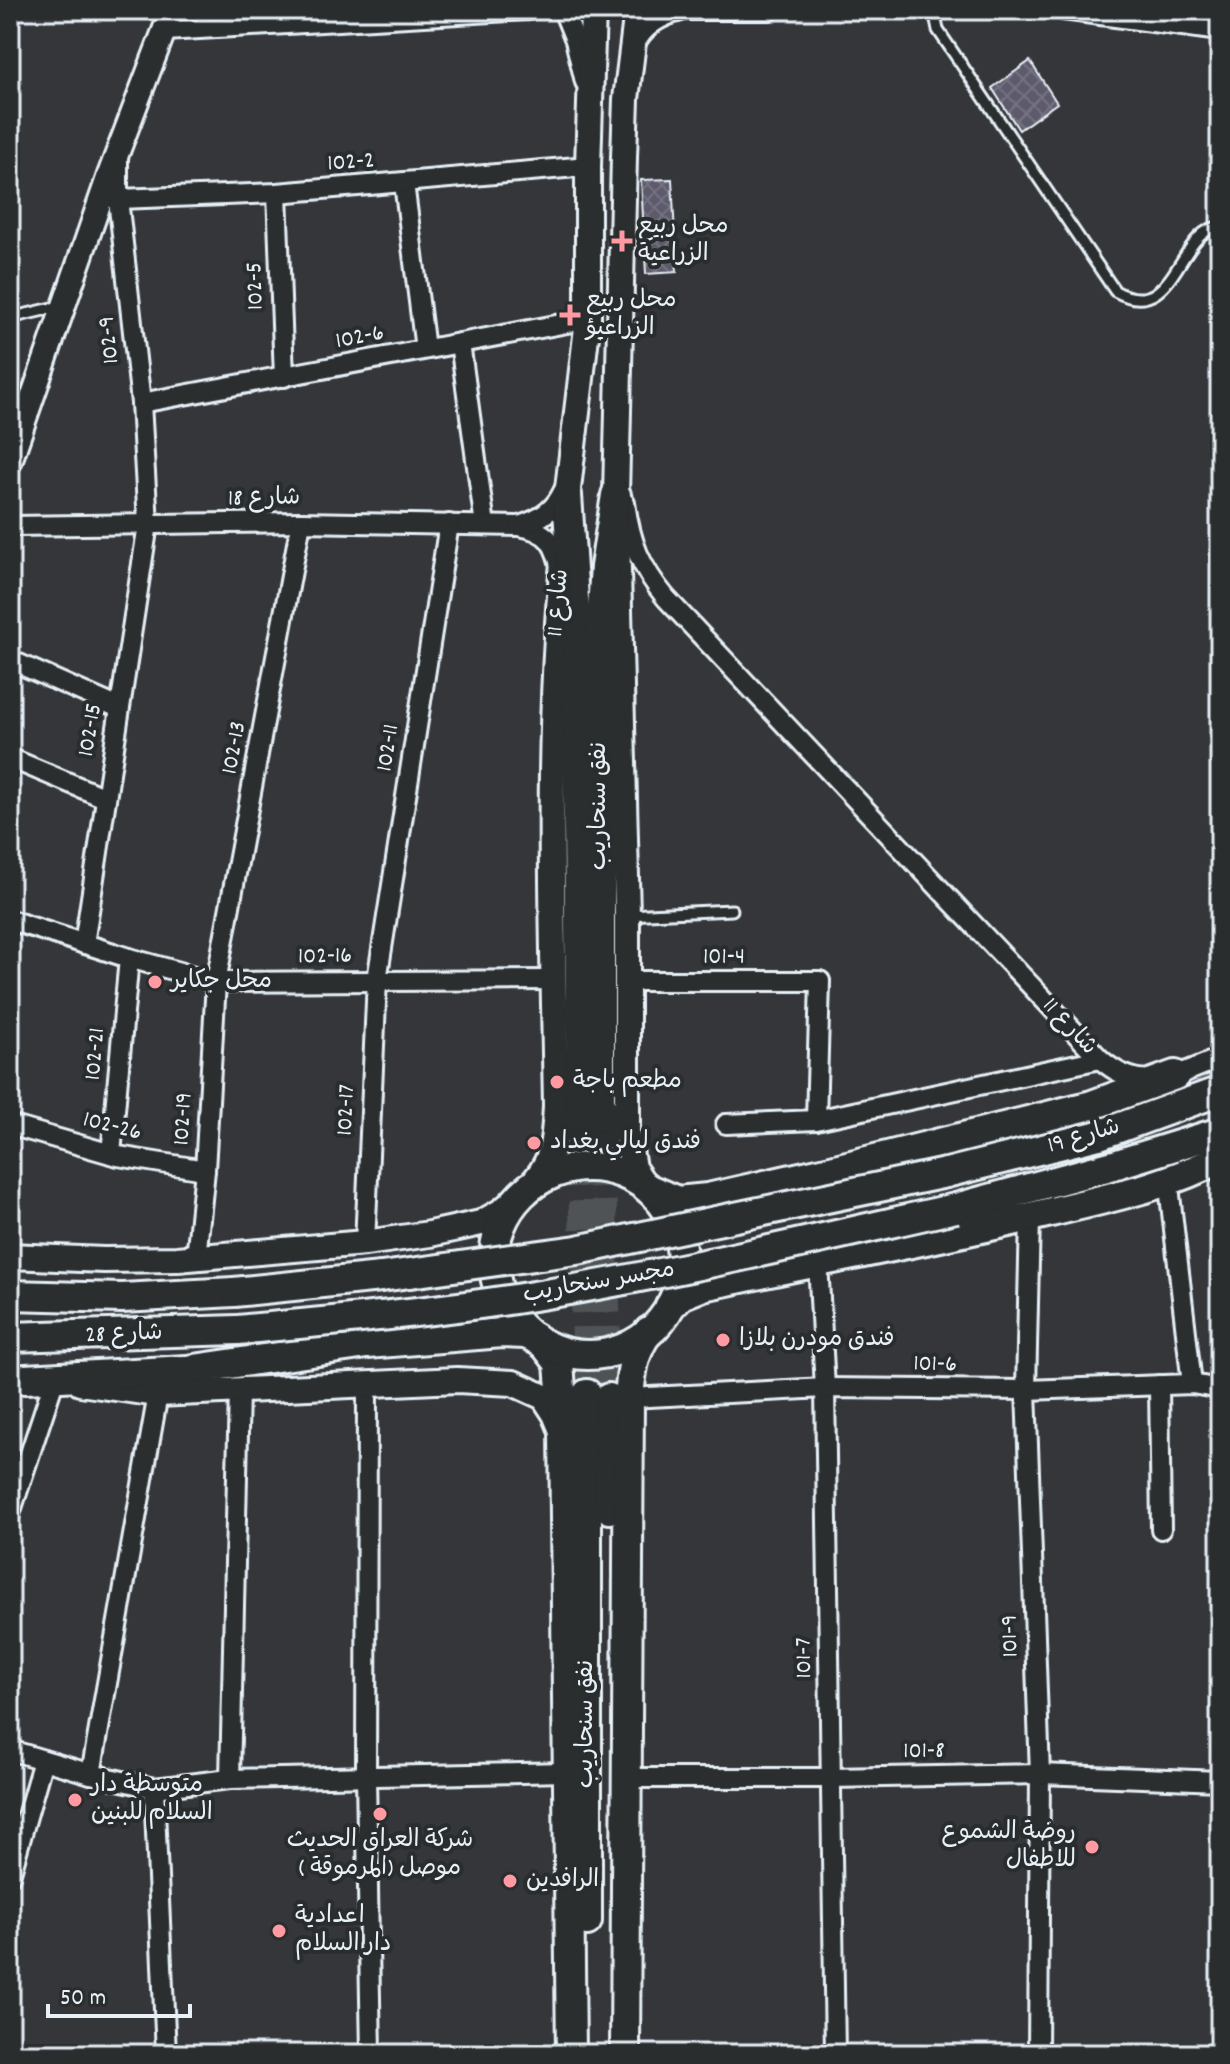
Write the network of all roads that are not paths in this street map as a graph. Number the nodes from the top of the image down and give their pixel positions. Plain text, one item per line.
1 (208, 10) edge
2 (529, 10) edge
3 (563, 10) edge
4 (593, 10) edge
5 (637, 10) edge
6 (769, 10) edge
7 (934, 10) edge
8 (1063, 10) edge
9 (677, 11) edge
10 (294, 17) edge
11 (168, 20) edge
12 (198, 29) junction
13 (1220, 31) edge
14 (631, 56) junction
15 (589, 121) junction
16 (118, 152) junction
17 (588, 166) junction
18 (404, 183) junction
19 (277, 193) junction
20 (118, 199) junction
21 (1220, 227) edge
22 (65, 305) junction
23 (10, 318) edge
24 (588, 319) junction
25 (460, 343) junction
26 (425, 349) junction
27 (284, 377) junction
28 (141, 403) junction
29 (619, 446) junction
30 (10, 462) edge
31 (568, 486) junction
32 (616, 495) junction
33 (301, 522) junction
34 (148, 524) junction
35 (449, 524) junction
36 (485, 525) junction
37 (10, 526) edge
38 (519, 526) junction
39 (562, 574) junction
40 (10, 660) edge
41 (119, 708) junction
42 (10, 758) edge
43 (105, 798) junction
44 (732, 910) dead end
45 (627, 915) junction
46 (10, 920) edge
47 (84, 944) junction
48 (129, 958) junction
49 (377, 980) junction
50 (554, 980) junction
51 (628, 981) junction
52 (216, 982) junction
53 (1220, 1058) edge
54 (1100, 1059) junction
55 (1175, 1075) junction
56 (1220, 1091) edge
57 (627, 1100) junction
58 (579, 1114) junction
59 (816, 1120) junction
60 (726, 1124) dead end
61 (10, 1125) edge
62 (1220, 1132) edge
63 (111, 1154) junction
64 (1220, 1158) edge
65 (205, 1170) junction
66 (946, 1173) joint
67 (1168, 1178) junction
68 (649, 1189) junction
69 (524, 1192) junction
70 (956, 1208) joint
71 (1030, 1217) junction
72 (365, 1243) junction
73 (10, 1256) edge
74 (196, 1258) junction
75 (818, 1262) junction
76 (234, 1292) joint
77 (10, 1295) edge
78 (670, 1306) junction
79 (238, 1330) joint
80 (649, 1331) junction
81 (10, 1337) edge
82 (540, 1342) junction
83 (18, 1379) edge
84 (54, 1381) junction
85 (1192, 1384) junction
86 (367, 1385) junction
87 (1159, 1385) junction
88 (825, 1388) junction
89 (1220, 1389) edge
90 (239, 1390) junction
91 (1026, 1390) junction
92 (158, 1394) junction
93 (608, 1397) junction
94 (564, 1432) junction
95 (629, 1432) junction
96 (10, 1514) edge
97 (1161, 1529) dead end
98 (10, 1750) edge
99 (43, 1760) junction
100 (566, 1772) junction
101 (91, 1774) junction
102 (1040, 1774) junction
103 (366, 1776) junction
104 (629, 1778) junction
105 (831, 1778) junction
106 (230, 1779) junction
107 (1220, 1781) edge
108 (154, 1788) junction
109 (10, 1876) edge
110 (166, 2054) edge
111 (371, 2054) edge
112 (571, 2054) edge
113 (588, 2054) edge
114 (614, 2054) edge
115 (625, 2054) edge
116 (835, 2054) edge
117 (1038, 2054) edge

1 - 12 lane
2 - 10 street
3 - 15 street
4 - 15 main road, شارع 11
5 - 14 main road, شارع 11
6 - 9 street
7 - 21 lane
8 - 13 street
9 - 14 street
10 - 12 street
11 - 12 street
11 - 16 street
14 - 29 main road, شارع 11
15 - 17 main road, شارع 11
16 - 20 street, 102-9
16 - 22 street
17 - 18 street, 102-2
17 - 24 main road, شارع 11
18 - 19 street, 102-2
18 - 26 street
19 - 20 street, 102-2
19 - 27 street, 102-5
20 - 28 street, 102-9
22 - 23 lane
22 - 30 street
24 - 25 street, 102-6
24 - 31 main road, شارع 11
25 - 26 street, 102-6
25 - 36 street
26 - 27 street, 102-6
27 - 28 street, 102-6
28 - 34 street, 102-9
29 - 32 main road, شارع 11
29 - 54 street, شارع 11
31 - 38 street
31 - 39 main road, شارع 11
31 - 58 main road, نفق سنحاريب
32 - 45 main road, شارع 11
32 - 58 main road, نفق سنحاريب
33 - 34 street, شارع 18
33 - 35 street, شارع 18
33 - 52 street, 102-13
34 - 37 street, شارع 18
34 - 41 street, 102-15
35 - 36 street, شارع 18
35 - 49 street, 102-11
36 - 38 street, شارع 18
38 - 39 street
39 - 50 main road, شارع 11
40 - 41 street
41 - 43 street, 102-15
42 - 43 street
43 - 47 street, 102-15
44 - 45 lane
45 - 51 main road, شارع 11
46 - 47 street, 102-16
47 - 48 street, 102-16
48 - 52 street, 102-16
48 - 63 street, 102-21
49 - 50 street, 102-16
49 - 52 street, 102-16
49 - 72 street, 102-17
50 - 58 main road, شارع 11
51 - 57 main road, شارع 11
51 - 59 street, 101-4
52 - 65 street, 102-19
53 - 55 street, شارع 11
54 - 55 street, شارع 11
54 - 59 street
55 - 68 main road
56 - 66 main road, شارع 19
57 - 58 main road
57 - 68 main road, شارع 11
58 - 69 main road, شارع 11
59 - 60 street
61 - 63 street, 102-26
62 - 70 main road, شارع 19
63 - 65 street, 102-26
64 - 67 main road
65 - 74 street, 102-19
66 - 76 main road, مجسر سنحاريب, bridge
67 - 71 main road
67 - 85 street
68 - 69 main road
68 - 78 main road
69 - 72 main road, شارع 11
69 - 82 main road
70 - 79 main road, مجسر سنحاريب, bridge
71 - 75 main road
71 - 91 street, 101-9
72 - 74 main road, شارع 11
73 - 74 main road, شارع 11
75 - 78 main road
75 - 88 street, 101-7
76 - 77 main road, شارع 28
78 - 80 main road
79 - 81 main road, شارع 28
80 - 82 main road
80 - 93 main road
82 - 83 main road
82 - 94 main road
83 - 84 main road
84 - 92 main road
84 - 96 street
85 - 87 street, 101-6
85 - 89 street, 101-6
86 - 90 main road
86 - 94 main road
86 - 103 street
87 - 91 street, 101-6
87 - 97 street
88 - 91 street, 101-6
88 - 93 street, 101-6
88 - 105 street, 101-7
90 - 92 main road
90 - 106 street
91 - 102 street, 101-9
92 - 101 street
93 - 95 main road
93 - 113 main road, نفق سنحاريب
93 - 114 main road, نفق سنحاريب
94 - 95 main road
94 - 100 main road
95 - 104 main road
98 - 99 street
99 - 101 street
99 - 109 street
100 - 103 street
100 - 112 main road
101 - 108 street
102 - 105 street, 101-8
102 - 107 street, 101-8
102 - 117 street, 101-9
103 - 106 street
103 - 111 street
104 - 105 street, 101-8
104 - 115 main road
105 - 116 street, 101-7
106 - 108 street
108 - 110 street

